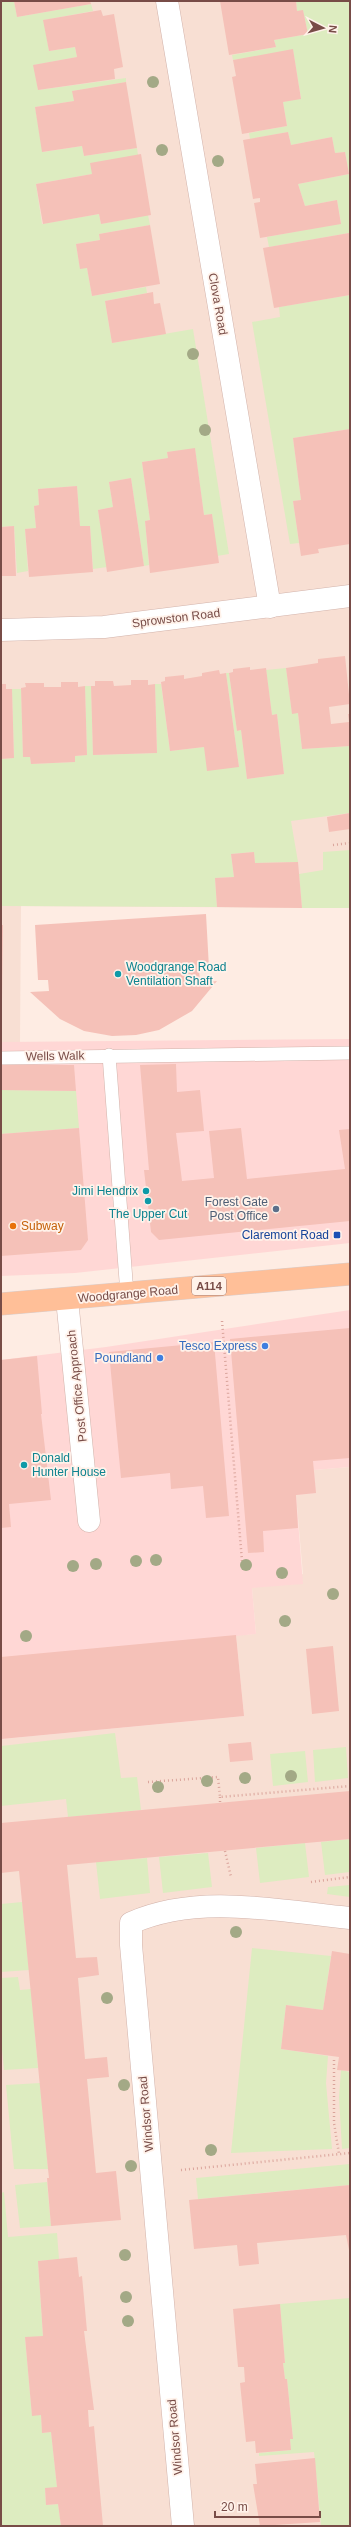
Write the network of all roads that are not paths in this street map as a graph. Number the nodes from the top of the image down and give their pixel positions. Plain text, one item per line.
1 (167, 1) edge
2 (350, 596) edge
3 (270, 607) junction
4 (1, 630) edge
5 (350, 1053) edge
6 (109, 1055) junction
7 (1, 1058) edge
8 (350, 1274) edge
9 (127, 1294) junction
10 (67, 1299) junction
11 (1, 1304) edge
12 (89, 1521) dead end
13 (350, 1918) edge
14 (183, 2526) edge

1 - 3 street, Clova Road
2 - 3 street, Sprowston Road
3 - 4 street, Sprowston Road
5 - 6 lane, Wells Walk
6 - 7 lane, Wells Walk
6 - 9 lane
8 - 9 main road, Woodgrange Road / A114
9 - 10 main road, Woodgrange Road / A114
10 - 11 main road, Woodgrange Road / A114
10 - 12 street, Post Office Approach
13 - 14 street, Windsor Road

